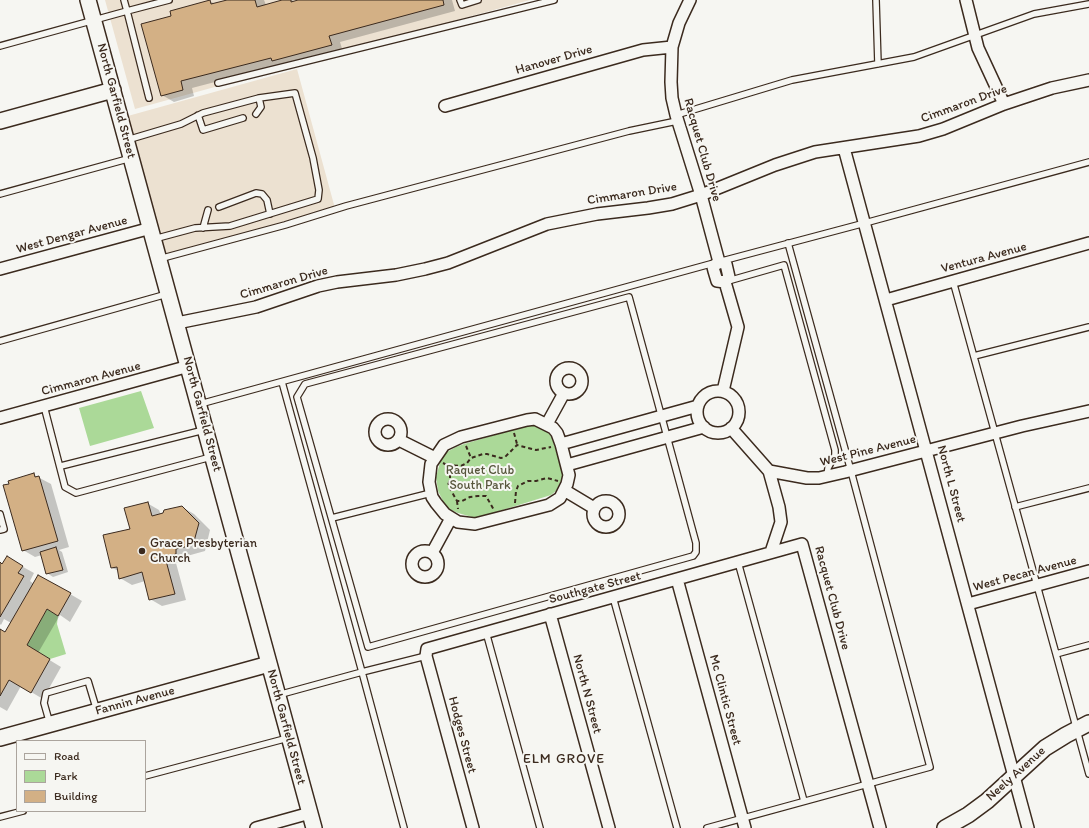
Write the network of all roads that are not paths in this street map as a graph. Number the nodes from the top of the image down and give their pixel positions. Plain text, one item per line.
1 (88, 0) edge
2 (124, 0) edge
3 (169, 0) edge
4 (460, 0) edge
5 (478, 0) edge
6 (554, 0) edge
7 (690, 0) edge
8 (876, 0) edge
9 (966, 0) edge
10 (1089, 4) edge
11 (127, 11) junction
12 (94, 20) junction
13 (975, 36) junction
14 (0, 46) edge
15 (672, 47) junction
16 (878, 64) junction
17 (1089, 80) edge
18 (218, 83) dead end
19 (113, 90) junction
20 (149, 98) dead end
21 (258, 98) junction
22 (1004, 104) junction
23 (445, 106) dead end
24 (256, 114) dead end
25 (198, 116) junction
26 (243, 118) dead end
27 (677, 118) junction
28 (0, 121) edge
29 (126, 140) junction
30 (844, 148) junction
31 (131, 158) junction
32 (1089, 162) edge
33 (0, 194) edge
34 (701, 195) junction
35 (219, 207) dead end
36 (208, 210) dead end
37 (270, 214) junction
38 (865, 223) junction
39 (203, 228) junction
40 (152, 233) junction
41 (788, 243) junction
42 (1089, 243) edge
43 (159, 259) junction
44 (719, 262) junction
45 (0, 269) edge
46 (953, 281) junction
47 (725, 282) junction
48 (168, 294) junction
49 (886, 300) junction
50 (176, 323) junction
51 (1089, 326) edge
52 (0, 341) edge
53 (974, 356) junction
54 (189, 366) junction
55 (282, 382) junction
56 (723, 391) junction
57 (564, 393) dead end
58 (199, 405) junction
59 (44, 406) junction
60 (698, 406) junction
61 (1089, 411) edge
62 (661, 416) junction
63 (0, 418) edge
64 (546, 424) junction
65 (704, 426) junction
66 (731, 428) junction
67 (206, 430) junction
68 (995, 433) junction
69 (667, 437) junction
70 (398, 440) dead end
71 (555, 446) junction
72 (927, 450) junction
73 (213, 456) junction
74 (440, 458) junction
75 (567, 465) junction
76 (60, 466) junction
77 (769, 471) junction
78 (851, 471) junction
79 (827, 476) junction
80 (560, 486) junction
81 (1089, 488) edge
82 (431, 492) junction
83 (1015, 507) junction
84 (594, 508) dead end
85 (0, 514) edge
86 (454, 514) junction
87 (332, 518) junction
88 (0, 530) edge
89 (770, 552) junction
90 (432, 553) dead end
91 (738, 562) junction
92 (1089, 571) edge
93 (678, 579) junction
94 (1036, 585) junction
95 (613, 597) junction
96 (968, 604) junction
97 (550, 614) junction
98 (486, 632) junction
99 (1089, 645) edge
100 (426, 652) junction
101 (1056, 654) junction
102 (269, 664) junction
103 (362, 672) junction
104 (278, 695) junction
105 (97, 712) junction
106 (51, 724) junction
107 (1083, 726) edge
108 (290, 737) junction
109 (0, 738) edge
110 (1089, 774) edge
111 (146, 776) edge
112 (1014, 776) junction
113 (868, 783) junction
114 (804, 801) junction
115 (19, 812) edge
116 (310, 813) junction
117 (0, 817) edge
118 (743, 823) edge
119 (256, 828) edge
120 (314, 828) edge
121 (404, 828) edge
122 (473, 828) edge
123 (540, 828) edge
124 (610, 828) edge
125 (677, 828) edge
126 (707, 828) edge
127 (880, 828) edge
128 (947, 828) edge
129 (1028, 828) edge

1 - 12 main road, North Garfield Street
2 - 11 lane
3 - 11 lane
4 - 5 lane
6 - 18 lane
7 - 15 street, Racquet Club Drive
8 - 16 lane
9 - 13 street
10 - 13 lane
11 - 12 lane
11 - 20 lane
12 - 14 lane
12 - 19 main road, North Garfield Street
13 - 16 lane
13 - 22 street
15 - 23 street, Hanover Drive
15 - 27 street, Racquet Club Drive
16 - 27 lane
17 - 22 street, Cimmaron Drive
19 - 28 main road
19 - 29 main road, North Garfield Street
21 - 24 lane
21 - 25 lane
21 - 37 lane
22 - 30 street, Cimmaron Drive
25 - 26 lane
25 - 29 lane
27 - 34 street, Racquet Club Drive
27 - 43 lane
29 - 31 main road, North Garfield Street
30 - 34 street, Cimmaron Drive
30 - 38 street, North L Street
31 - 33 lane
31 - 40 main road, North Garfield Street
32 - 38 lane
34 - 44 street, Racquet Club Drive
34 - 50 street, Cimmaron Drive
35 - 37 lane
36 - 39 lane
37 - 39 lane
38 - 41 lane
38 - 49 street, North L Street
39 - 40 lane
40 - 43 main road, North Garfield Street
40 - 45 street, West Dengar Avenue
41 - 44 lane
41 - 78 lane
42 - 46 street, Ventura Avenue
43 - 48 main road, North Garfield Street
44 - 47 street, Racquet Club Drive
44 - 55 lane
46 - 49 street, Ventura Avenue
46 - 53 lane
47 - 56 street, Racquet Club Drive
47 - 79 lane
48 - 50 main road, North Garfield Street
48 - 52 lane
49 - 72 street, North L Street
50 - 54 main road, North Garfield Street
51 - 53 lane
53 - 68 lane
54 - 58 main road, North Garfield Street
54 - 59 street, Cimmaron Avenue
55 - 58 lane
55 - 103 lane
56 - 60 street
56 - 66 street
57 - 64 street
58 - 67 main road, North Garfield Street
59 - 63 street, Cimmaron Avenue
59 - 76 lane
60 - 62 street
60 - 65 street
61 - 68 street, West Pine Avenue
62 - 69 lane
62 - 71 street
62 - 87 lane
64 - 71 street
64 - 74 street
65 - 66 street
65 - 69 street
66 - 77 street
67 - 73 main road, North Garfield Street
67 - 76 lane
68 - 72 street, West Pine Avenue
68 - 83 lane
69 - 75 street
69 - 87 lane
70 - 74 street
71 - 75 street
72 - 78 street, West Pine Avenue
72 - 96 street, North L Street
73 - 76 lane
73 - 102 main road, North Garfield Street
74 - 82 street
75 - 80 street
77 - 79 street, West Pine Avenue
77 - 89 street
78 - 79 street, West Pine Avenue
78 - 113 lane
80 - 84 street
80 - 86 street
81 - 83 lane
82 - 86 street
82 - 87 lane
83 - 94 lane
85 - 88 lane
86 - 90 street
89 - 91 street, Southgate Street
89 - 113 street, Racquet Club Drive
91 - 93 street, Southgate Street
91 - 114 lane
92 - 94 street, West Pecan Avenue
93 - 95 street, Southgate Street
93 - 118 street, Mc Clintic Street
94 - 96 street, West Pecan Avenue
94 - 101 lane
95 - 97 street, Southgate Street
95 - 125 lane
96 - 112 street, North L Street
97 - 98 street, Southgate Street
97 - 124 street, North N Street
98 - 100 street, Southgate Street
98 - 123 lane
99 - 101 lane
100 - 103 lane
100 - 122 street, Hodges Street
101 - 107 lane
102 - 104 main road, North Garfield Street
102 - 105 main road, Fannin Avenue
103 - 104 lane
103 - 121 lane
104 - 108 main road, North Garfield Street
105 - 106 main road, Fannin Avenue
105 - 106 lane
106 - 109 main road, Fannin Avenue
107 - 110 lane
107 - 112 main road, Neely Avenue
108 - 111 lane
108 - 116 main road, North Garfield Street
112 - 128 main road, Neely Avenue
112 - 129 street, North L Street
113 - 114 lane
113 - 127 street, Racquet Club Drive
114 - 118 lane
115 - 117 lane
116 - 119 street
116 - 120 main road, North Garfield Street
118 - 126 lane

